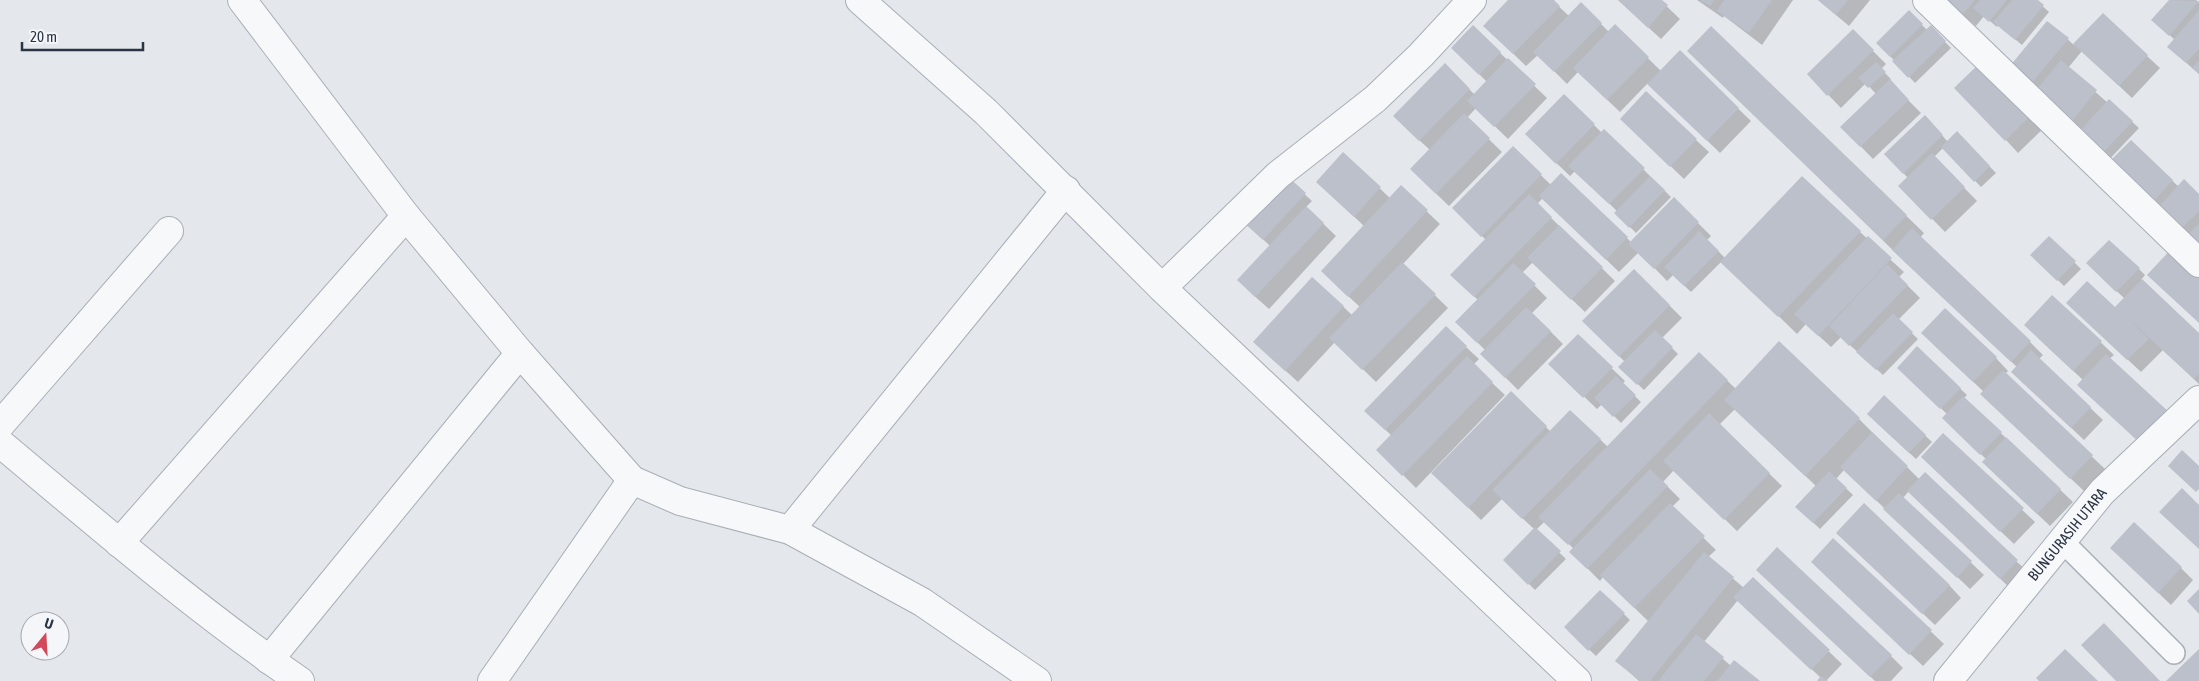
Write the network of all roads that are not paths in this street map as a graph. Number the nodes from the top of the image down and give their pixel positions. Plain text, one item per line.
1 (242, 0) edge
2 (860, 0) edge
3 (1472, 0) edge
4 (1927, 0) edge
5 (1066, 190) junction
6 (406, 216) junction
7 (169, 231) dead end
8 (2199, 263) edge
9 (1162, 288) junction
10 (520, 353) junction
11 (2199, 400) edge
12 (0, 425) edge
13 (0, 443) edge
14 (632, 480) junction
15 (790, 530) junction
16 (2062, 541) junction
17 (120, 543) junction
18 (2174, 653) dead end
19 (269, 660) junction
20 (300, 681) edge
21 (492, 681) edge
22 (1038, 681) edge
23 (1577, 681) edge
24 (1948, 681) edge

1 - 6 street
2 - 5 street
3 - 9 street
4 - 8 street
5 - 9 street
5 - 15 street
6 - 10 street
6 - 17 street
7 - 12 street
9 - 23 street
10 - 14 street
10 - 19 street
11 - 16 street, BUNGURASIH UTARA
13 - 17 street
14 - 15 street
14 - 21 street
15 - 22 street
16 - 18 lane
16 - 24 street, BUNGURASIH UTARA
17 - 19 street
19 - 20 street

